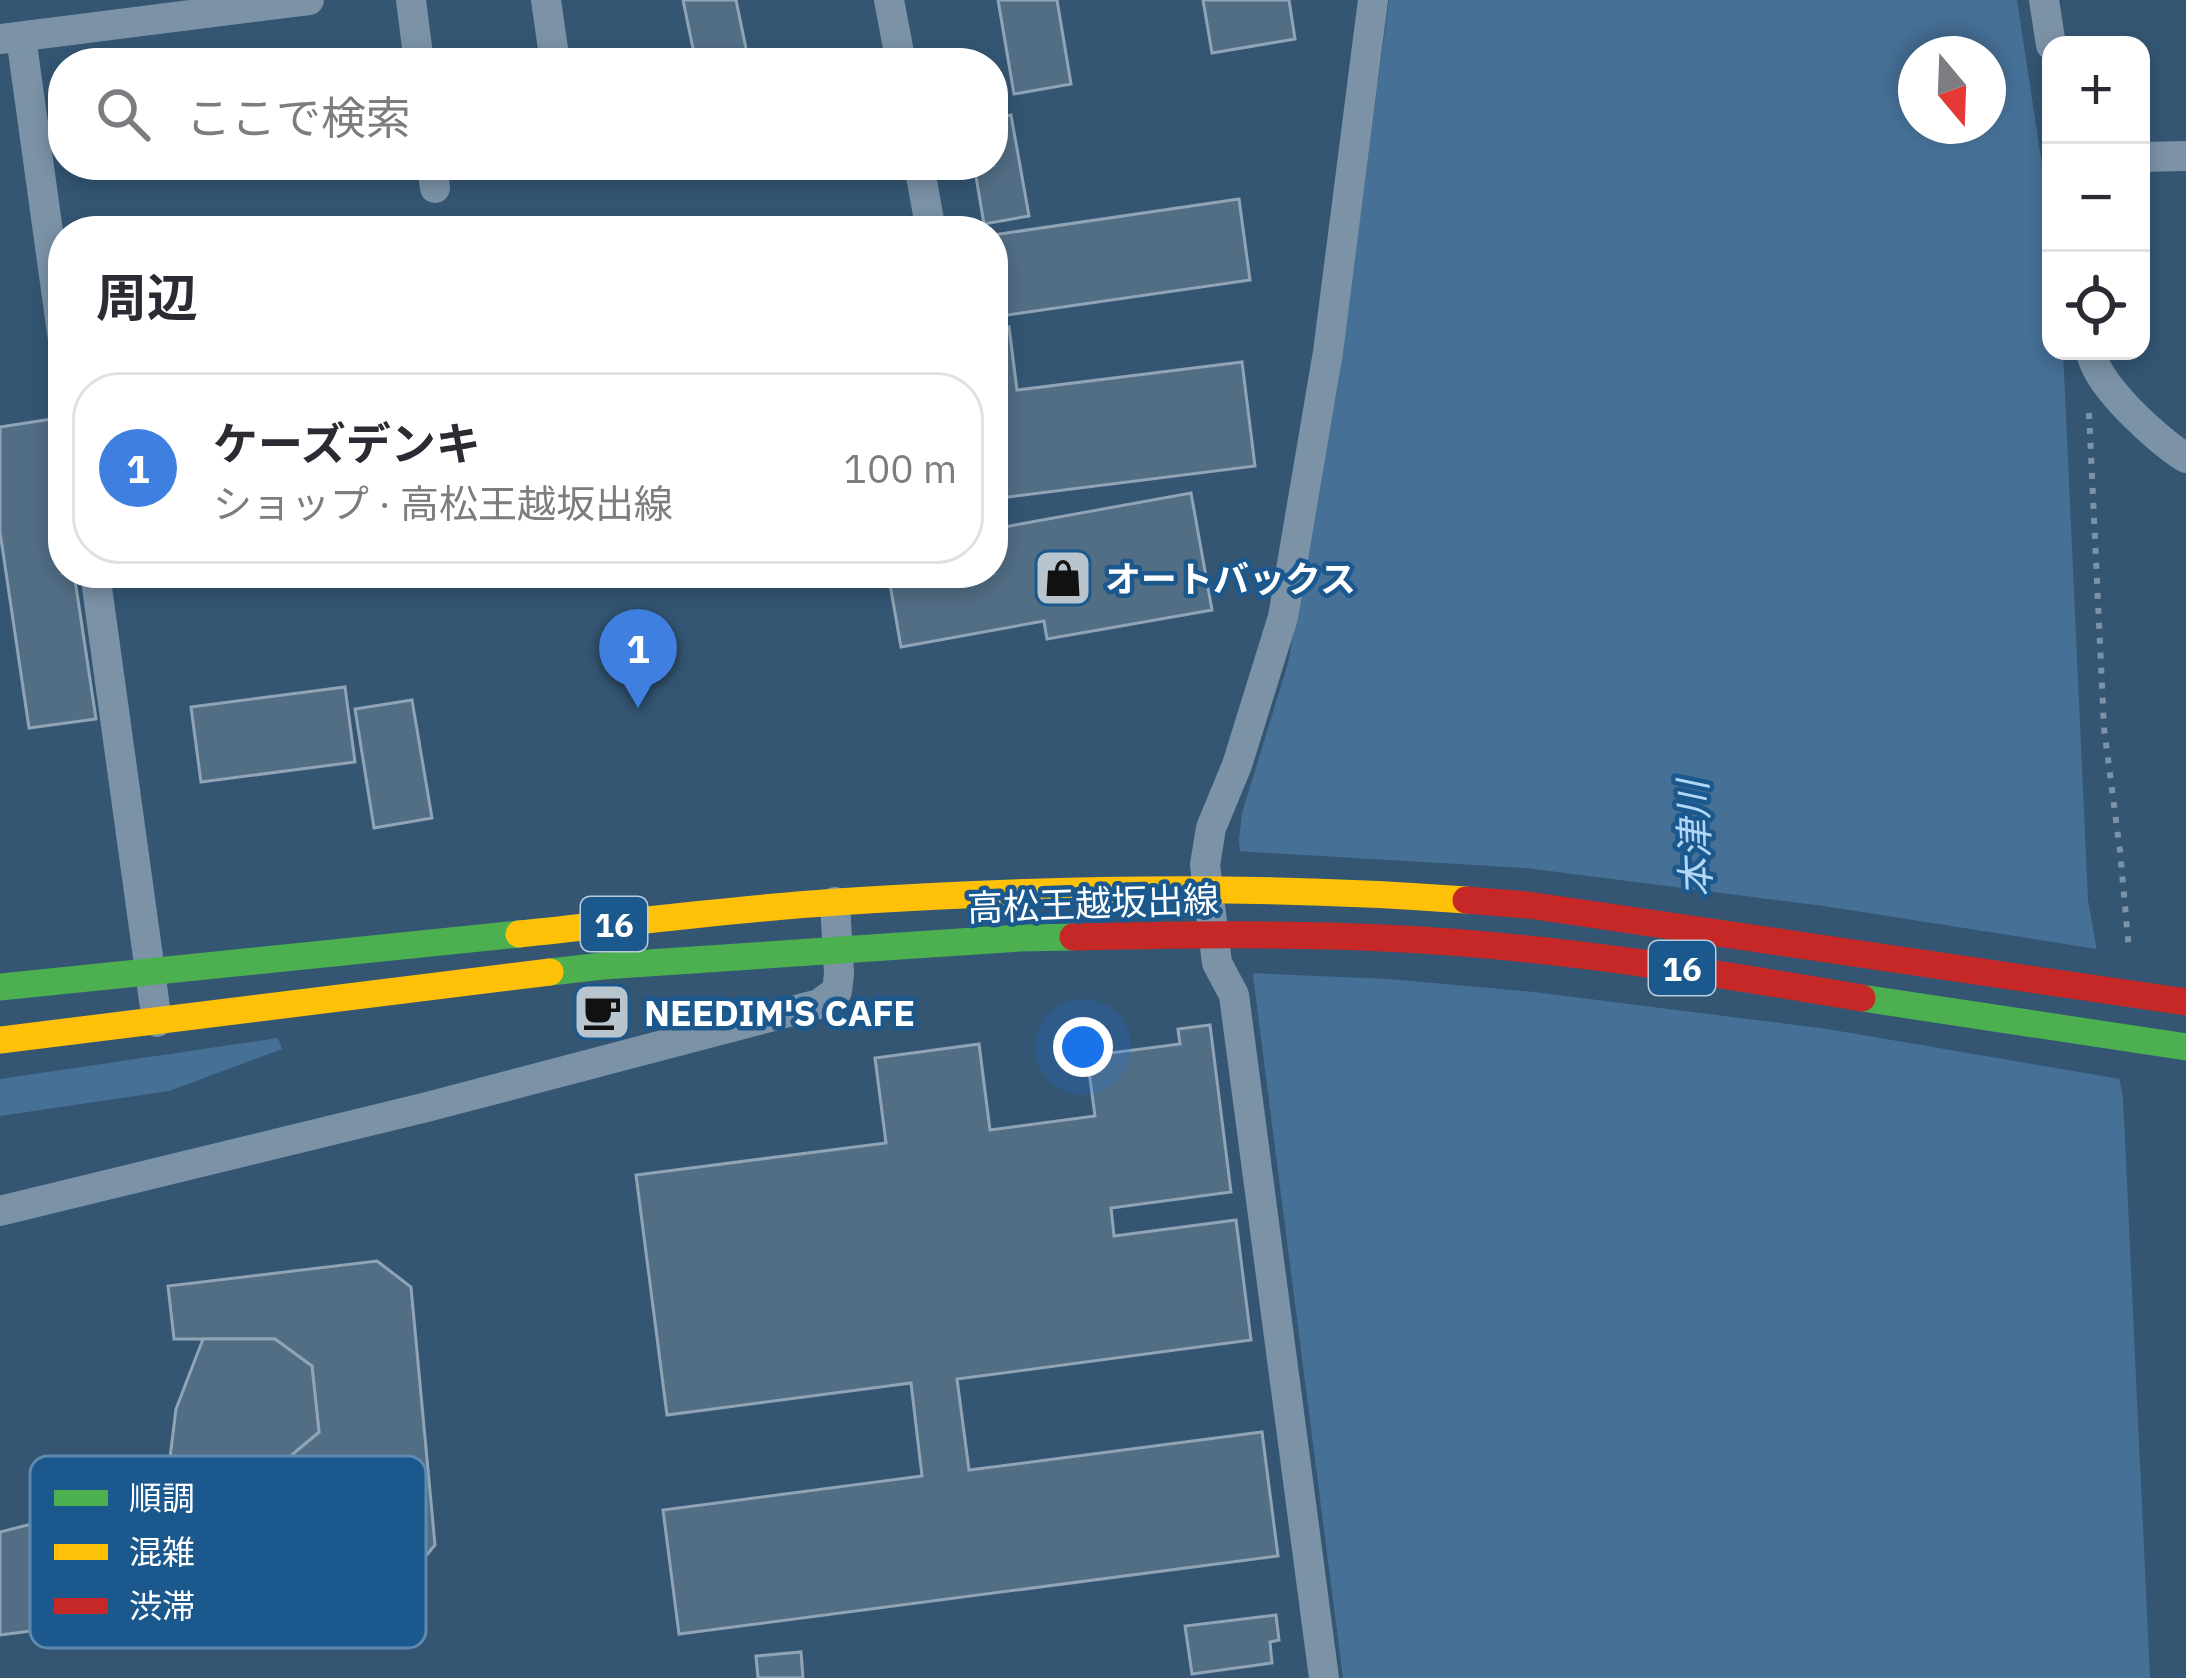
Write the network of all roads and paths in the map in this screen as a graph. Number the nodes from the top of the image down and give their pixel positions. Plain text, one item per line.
1 (309, 0) edge
2 (412, 0) edge
3 (546, 0) edge
4 (889, 0) edge
5 (1373, 0) edge
6 (2044, 0) edge
7 (2050, 36) edge
8 (10, 38) edge
9 (417, 48) edge
10 (553, 48) edge
11 (898, 48) edge
12 (2186, 156) edge
13 (2150, 157) edge
14 (922, 180) edge
15 (928, 216) edge
16 (48, 255) edge
17 (2091, 360) edge
18 (2093, 360) edge
19 (2186, 458) edge
20 (97, 588) edge
21 (1219, 891) junction
22 (835, 902) junction
23 (1223, 934) junction
24 (838, 951) junction
25 (2130, 964) dead end
26 (150, 971) junction
27 (0, 987) edge
28 (2186, 1002) edge
29 (157, 1022) junction
30 (0, 1040) edge
31 (2186, 1047) edge
32 (0, 1211) edge
33 (1324, 1678) edge

1 - 8 street
2 - 9 street
3 - 10 street
4 - 11 street
5 - 21 street
6 - 7 street
8 - 16 street
12 - 13 street
14 - 15 street
17 - 25 path
18 - 19 street
20 - 26 street
21 - 22 main road, 高松王越坂出線 / 16
21 - 23 street
21 - 28 main road, 高松王越坂出線 / 16
22 - 24 street
22 - 26 main road, 高松王越坂出線 / 16
23 - 24 main road, 高松王越坂出線 / 16
23 - 31 main road, 高松王越坂出線 / 16
23 - 33 street
24 - 29 main road, 高松王越坂出線 / 16
24 - 32 street
26 - 27 main road, 高松王越坂出線 / 16
26 - 29 street
29 - 30 main road, 高松王越坂出線 / 16

